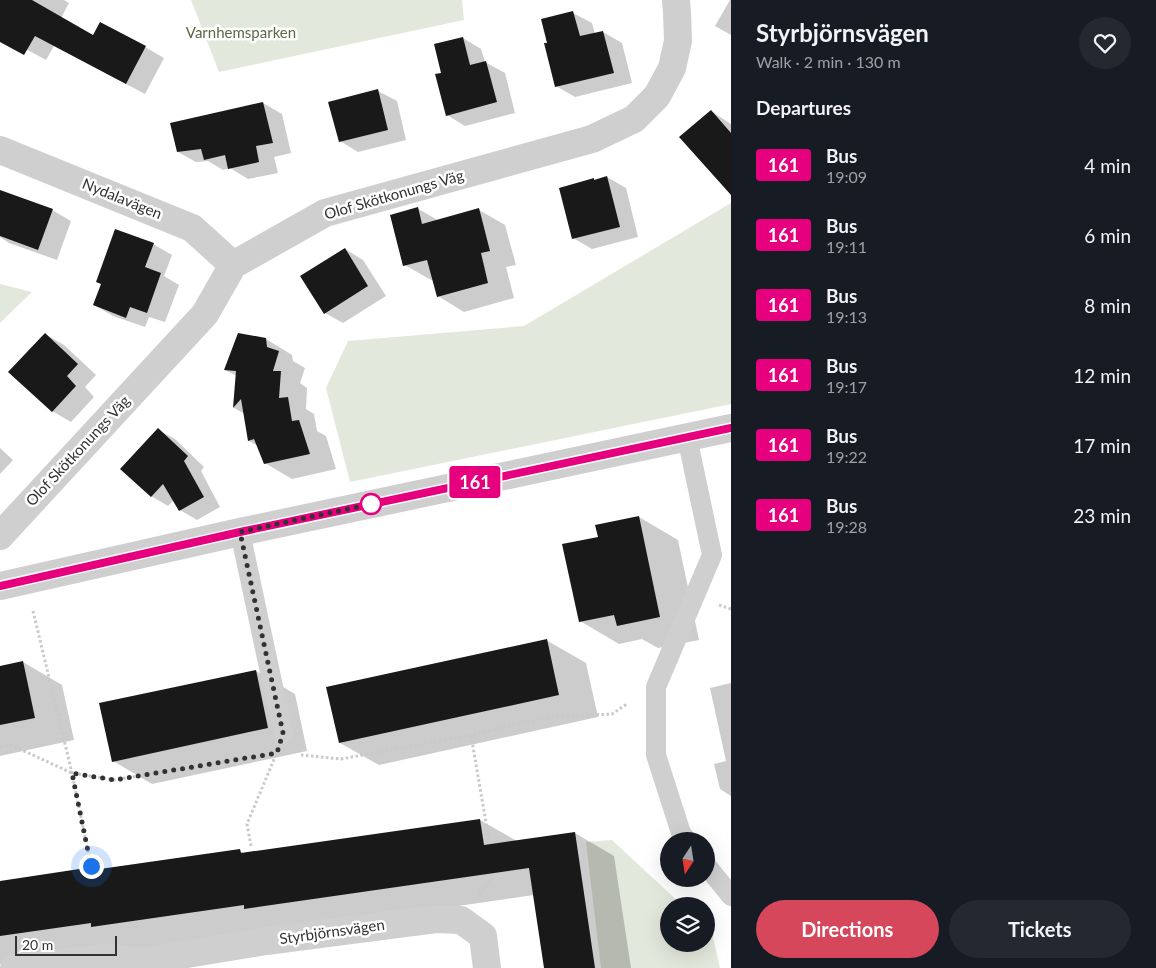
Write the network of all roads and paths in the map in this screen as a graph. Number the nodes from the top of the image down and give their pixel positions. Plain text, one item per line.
1 (676, 0) edge
2 (0, 150) edge
3 (233, 265) junction
4 (731, 428) edge
5 (687, 437) junction
6 (240, 532) junction
7 (0, 536) edge
8 (13, 583) edge
9 (656, 687) junction
10 (283, 733) joint
11 (471, 735) junction
12 (0, 747) edge
13 (277, 753) junction
14 (72, 773) junction
15 (681, 832) edge
16 (489, 840) dead end
17 (252, 846) dead end
18 (91, 866) dead end
19 (715, 876) edge
20 (731, 896) edge
21 (145, 964) edge
22 (14, 968) edge
23 (487, 968) edge

1 - 3 street, Olof Skötkonungs Väg
2 - 3 street, Nydalavägen
3 - 7 street, Olof Skötkonungs Väg
4 - 5 street
5 - 6 street
5 - 9 lane
6 - 8 street
6 - 10 lane
8 - 14 path
9 - 11 path
9 - 15 lane
10 - 13 path
11 - 13 path
11 - 16 path
12 - 14 path
13 - 14 path
13 - 17 path
14 - 18 path
19 - 20 lane
21 - 22 street, Styrbjörnsvägen
21 - 23 street, Styrbjörnsvägen

